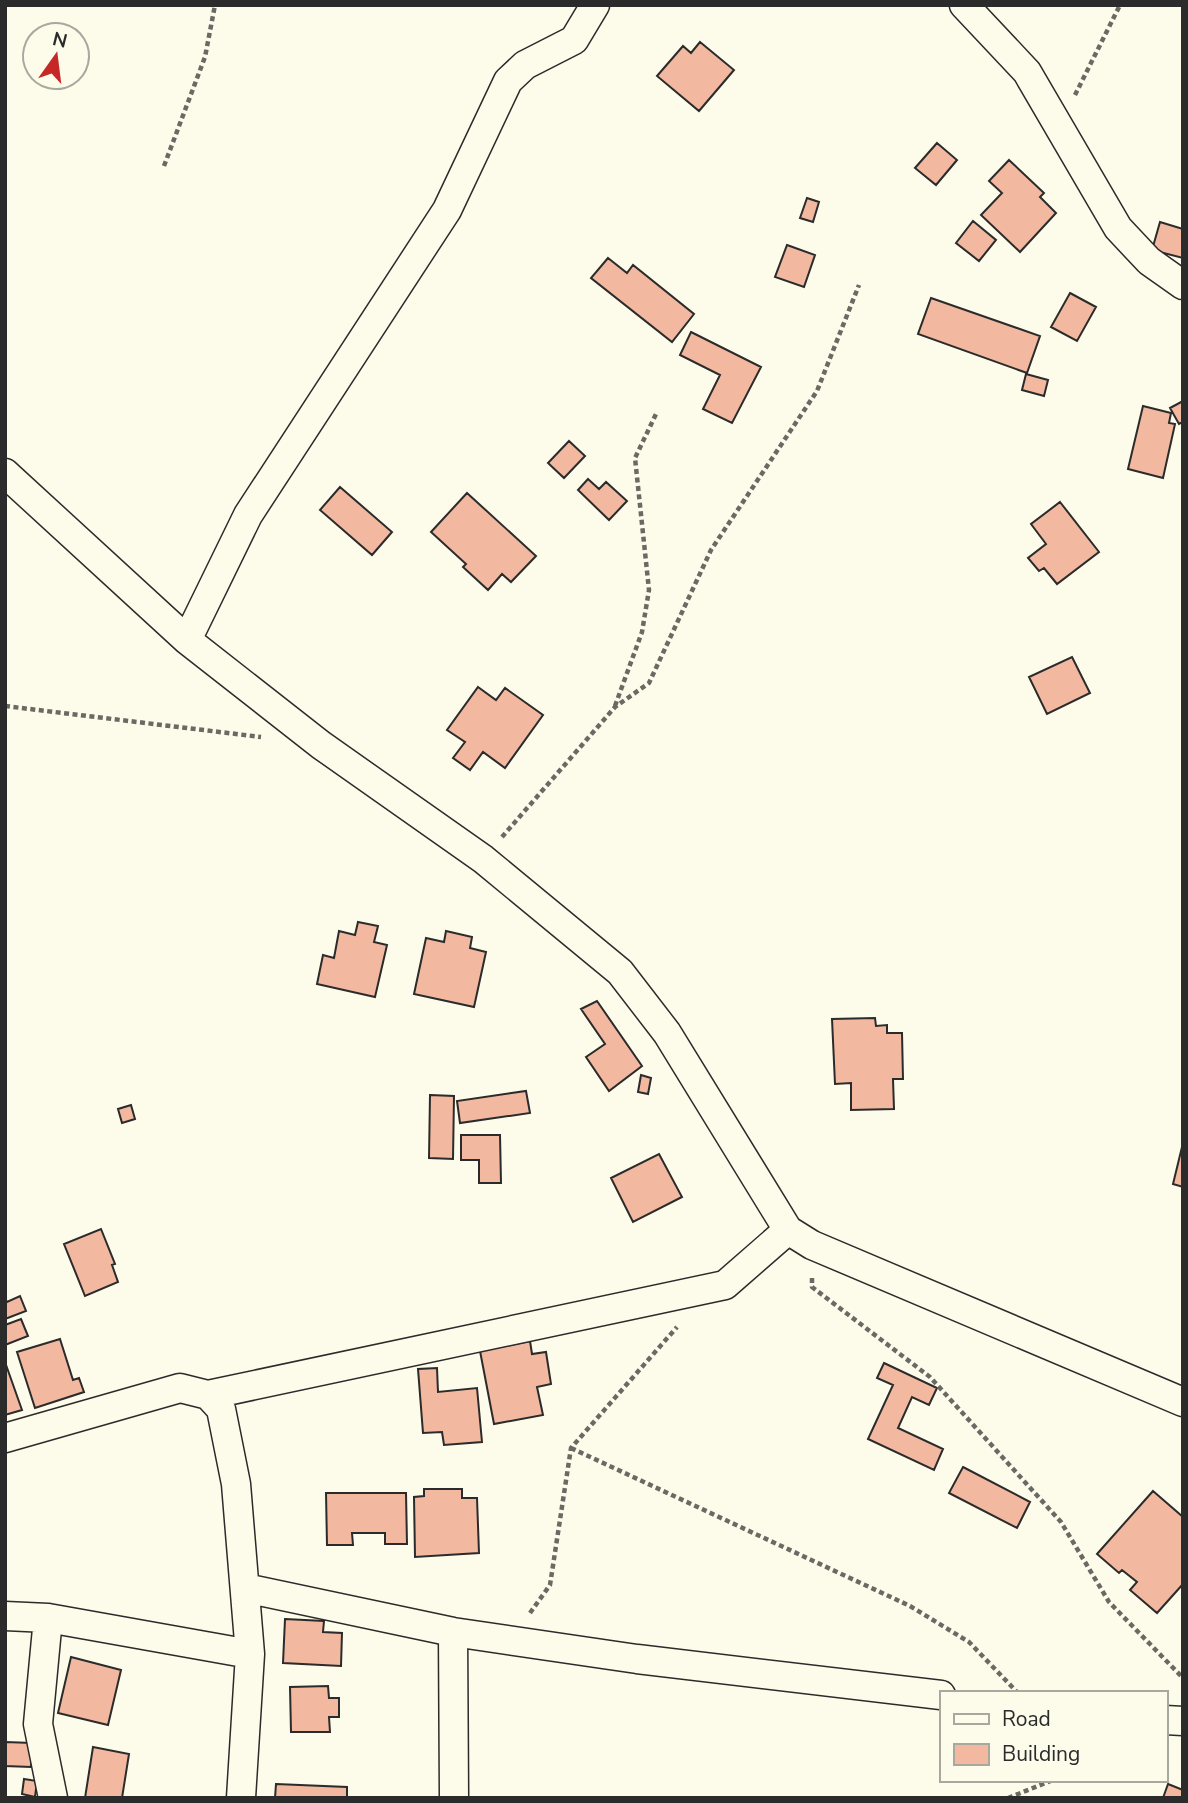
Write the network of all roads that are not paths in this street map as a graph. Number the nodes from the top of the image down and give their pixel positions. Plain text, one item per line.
1 (596, 5) edge
2 (964, 5) edge
3 (1183, 285) edge
4 (5, 473) edge
5 (187, 640) junction
6 (788, 1230) junction
7 (208, 1395) junction
8 (1183, 1402) edge
9 (5, 1438) edge
10 (245, 1588) junction
11 (5, 1616) edge
12 (48, 1618) junction
13 (453, 1632) junction
14 (250, 1654) junction
15 (940, 1695) edge
16 (53, 1798) edge
17 (241, 1798) edge
18 (454, 1798) edge

1 - 5 street
2 - 3 street
4 - 5 street
5 - 6 street
6 - 7 street
6 - 8 street
7 - 9 street
7 - 10 street
10 - 13 street
10 - 14 street
11 - 12 street
12 - 14 street
12 - 16 street
13 - 15 street
13 - 18 street
14 - 17 street

